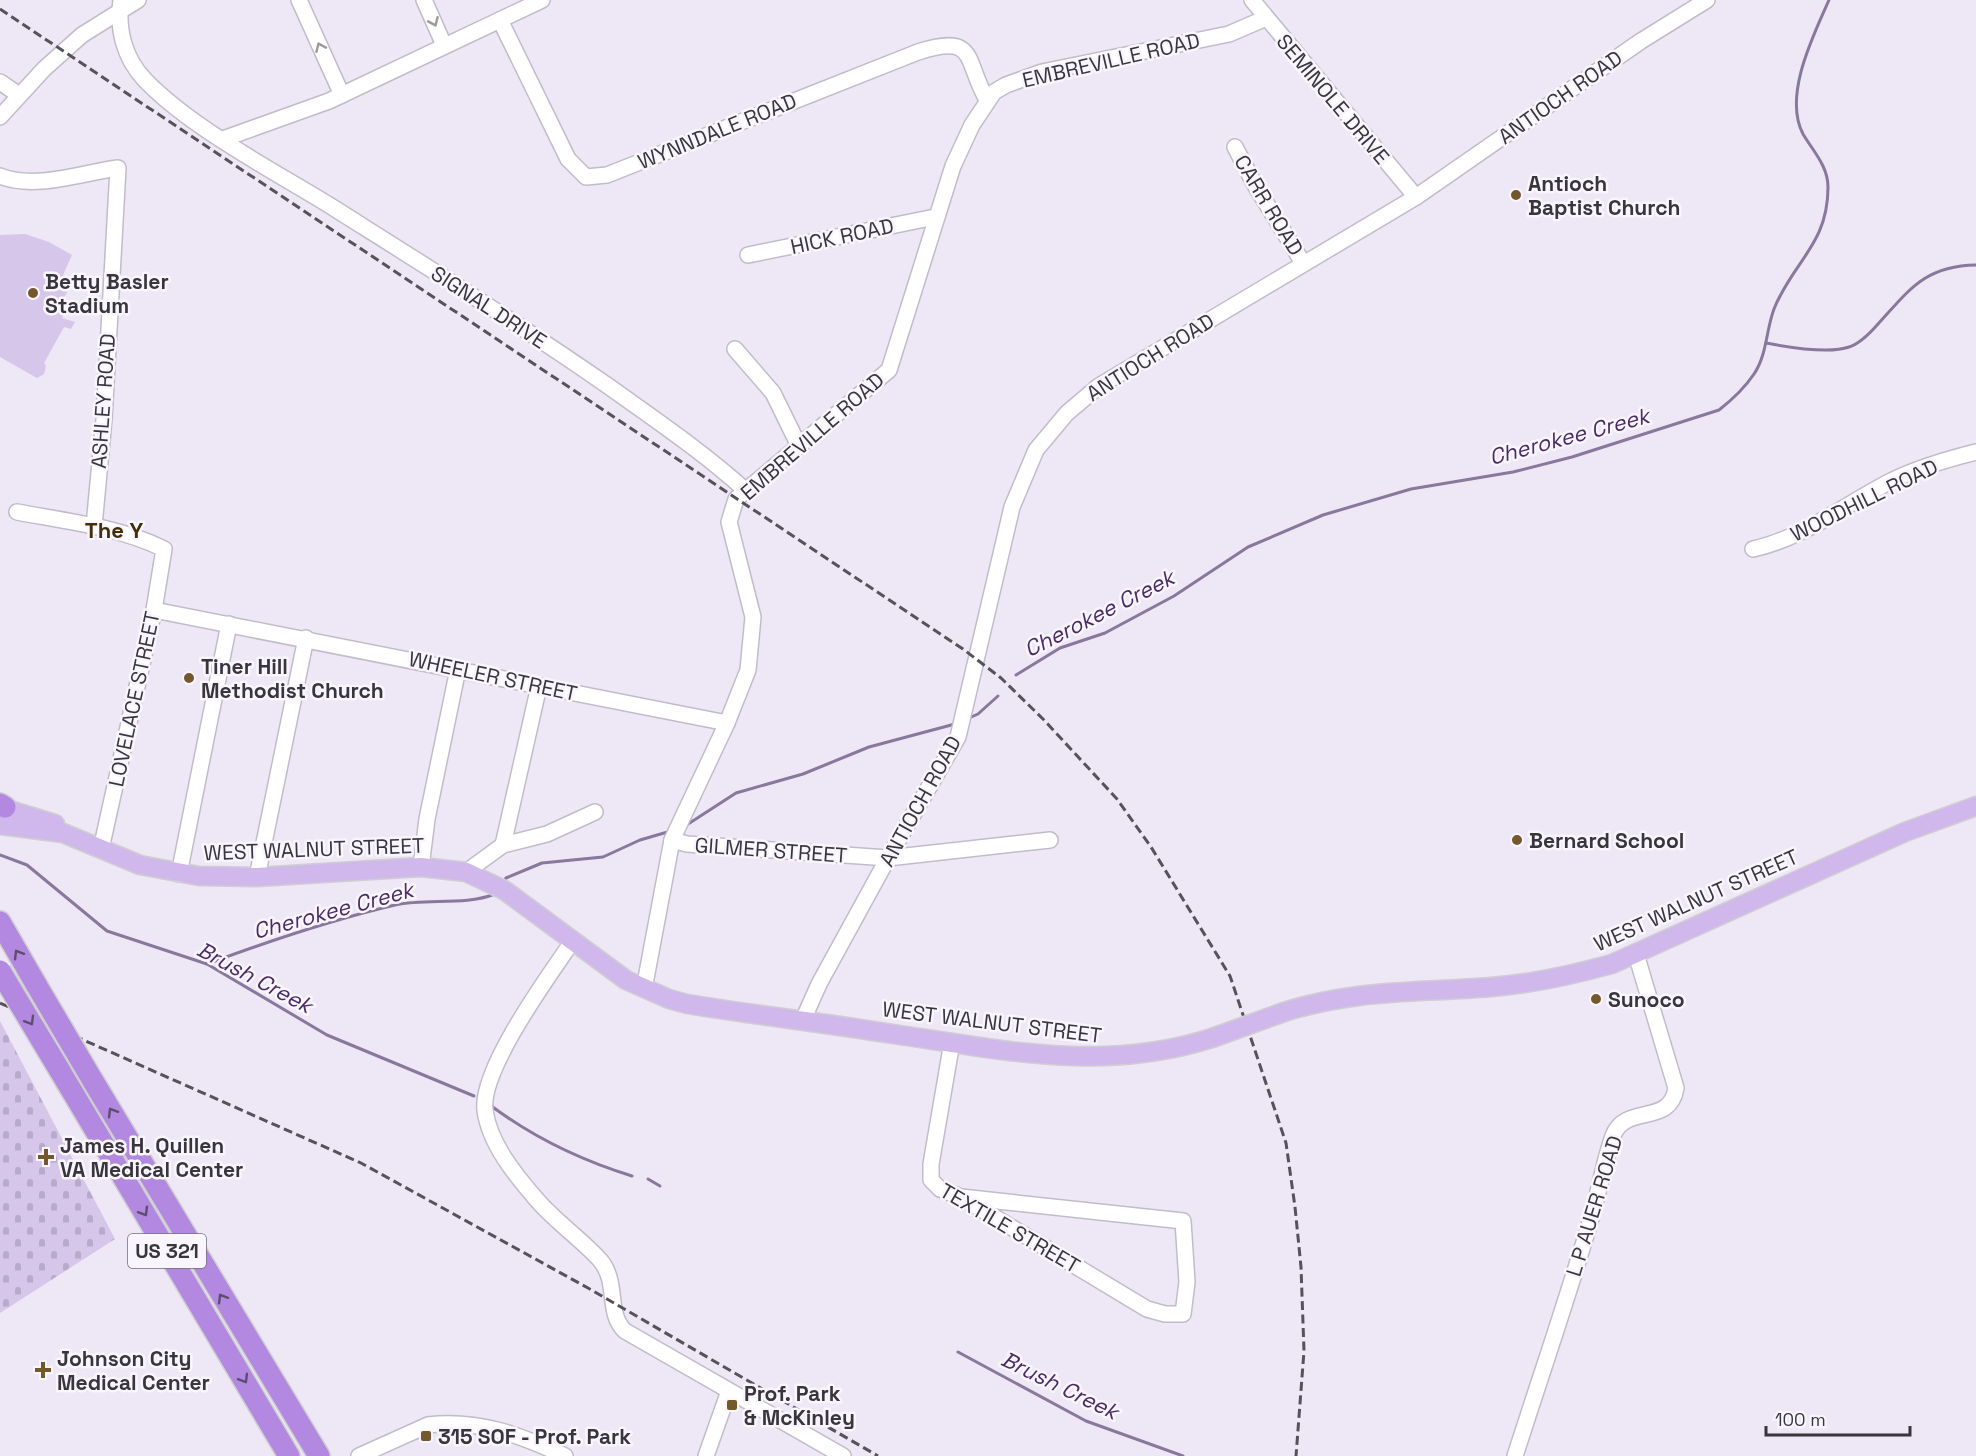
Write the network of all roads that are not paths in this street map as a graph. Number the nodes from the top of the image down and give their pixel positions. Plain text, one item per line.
1 (138, 0) edge
2 (299, 0) edge
3 (424, 0) edge
4 (542, 0) edge
5 (1252, 0) edge
6 (1707, 0) edge
7 (120, 6) edge
8 (1266, 18) junction
9 (500, 21) junction
10 (444, 45) junction
11 (0, 82) edge
12 (18, 95) junction
13 (342, 95) junction
14 (987, 100) junction
15 (0, 117) edge
16 (224, 139) junction
17 (1235, 147) dead end
18 (0, 176) edge
19 (1416, 197) junction
20 (935, 217) junction
21 (748, 255) dead end
22 (1304, 263) junction
23 (735, 349) dead end
24 (799, 446) junction
25 (1976, 452) edge
26 (744, 490) junction
27 (17, 512) dead end
28 (94, 526) junction
29 (1753, 549) dead end
30 (154, 610) junction
31 (229, 624) junction
32 (306, 638) junction
33 (458, 669) junction
34 (539, 686) junction
35 (727, 723) junction
36 (1976, 806) edge
37 (1, 811) edge
38 (595, 812) dead end
39 (674, 834) junction
40 (1050, 840) dead end
41 (504, 845) junction
42 (101, 849) junction
43 (888, 858) junction
44 (421, 867) junction
45 (466, 872) junction
46 (179, 874) junction
47 (257, 877) junction
48 (0, 922) edge
49 (572, 942) junction
50 (1636, 954) junction
51 (0, 971) edge
52 (645, 989) junction
53 (804, 1020) junction
54 (952, 1042) junction
55 (961, 1197) junction
56 (200, 1260) junction
57 (180, 1272) junction
58 (729, 1391) junction
59 (289, 1456) edge
60 (319, 1456) edge
61 (359, 1456) edge
62 (565, 1456) edge
63 (706, 1456) edge
64 (843, 1456) edge
65 (1515, 1456) edge

1 - 7 street
13 -> 2 street
3 -> 10 street
4 - 9 street
5 - 8 street, SEMINOLE DRIVE
6 - 19 street, ANTIOCH ROAD
7 - 12 street
7 - 16 street
8 - 14 street, EMBREVILLE ROAD
8 - 19 street, SEMINOLE DRIVE
9 - 10 street
9 - 14 street, WYNNDALE ROAD
10 - 13 street
11 - 12 street
12 - 15 street
13 - 16 street
14 - 20 street, EMBREVILLE ROAD
16 - 26 street, SIGNAL DRIVE
17 - 22 street, CARR ROAD
18 - 28 street, ASHLEY ROAD
19 - 22 street, ANTIOCH ROAD
20 - 21 street, HICK ROAD
20 - 24 street, EMBREVILLE ROAD
22 - 43 street, ANTIOCH ROAD
23 - 24 street
24 - 26 street, EMBREVILLE ROAD
25 - 29 street, WOODHILL ROAD
26 - 35 street, EMBREVILLE ROAD
27 - 28 street
28 - 30 street, LOVELACE STREET
30 - 31 street, WHEELER STREET
30 - 42 street, LOVELACE STREET
31 - 32 street, WHEELER STREET
31 - 46 street
32 - 33 street, WHEELER STREET
32 - 47 street
33 - 34 street, WHEELER STREET
33 - 44 street
34 - 35 street, WHEELER STREET
34 - 41 street
35 - 39 street, EMBREVILLE ROAD
36 - 50 main road, WEST WALNUT STREET
37 - 42 main road, WEST WALNUT STREET
38 - 41 street
39 - 43 street, GILMER STREET
39 - 52 street, EMBREVILLE ROAD
40 - 43 street, GILMER STREET
41 - 45 street
42 - 46 main road, WEST WALNUT STREET
43 - 53 street, ANTIOCH ROAD
44 - 45 main road, WEST WALNUT STREET
44 - 47 main road, WEST WALNUT STREET
45 - 49 main road, WEST WALNUT STREET
46 - 47 main road, WEST WALNUT STREET
56 -> 48 highway, US 321, bridge
49 - 52 main road, WEST WALNUT STREET
49 - 58 street
50 - 54 main road, WEST WALNUT STREET, bridge
50 - 65 street, L P AUER ROAD
51 -> 57 highway, US 321, bridge
52 - 53 main road, WEST WALNUT STREET
53 - 54 main road, WEST WALNUT STREET
54 - 55 street, TEXTILE STREET
55 - 55 street, TEXTILE STREET
56 - 57 street
60 -> 56 highway, US 321
57 -> 59 highway, US 321
58 - 63 street
58 - 64 street
61 - 62 street

